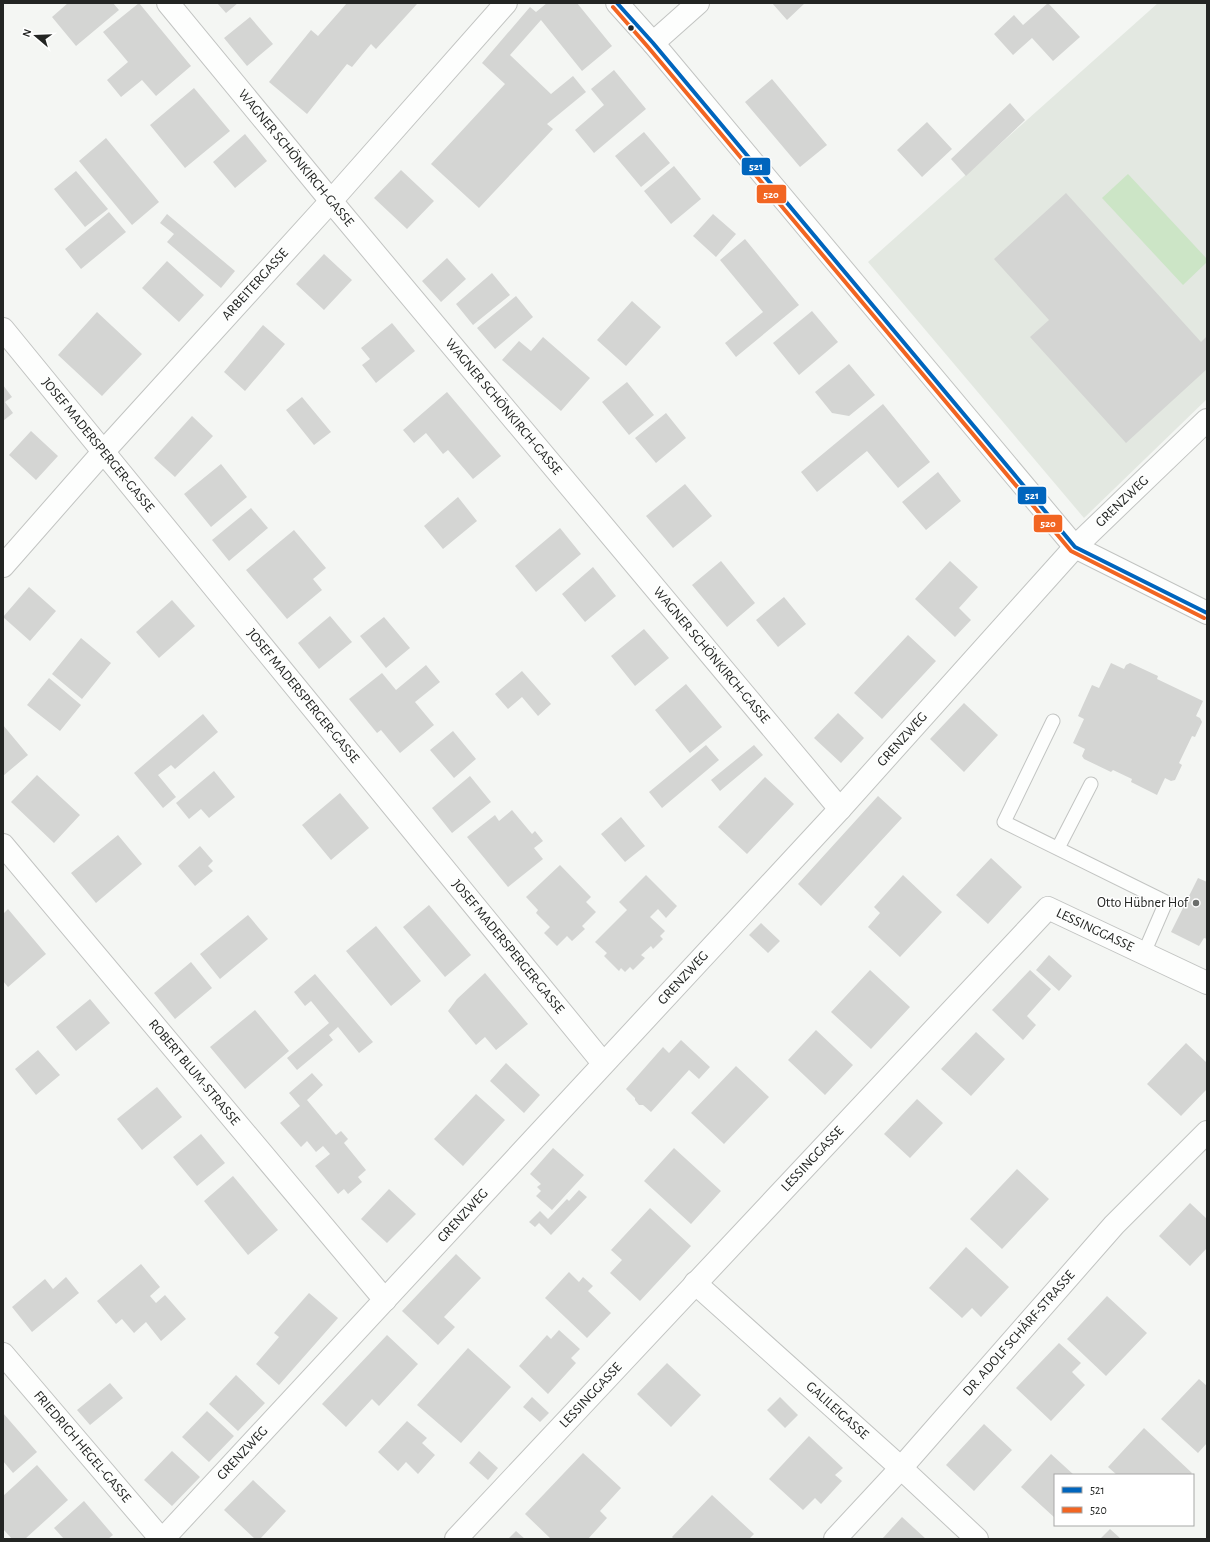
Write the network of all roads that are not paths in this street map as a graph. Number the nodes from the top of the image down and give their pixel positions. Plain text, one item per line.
1 (168, 3) edge
2 (506, 3) edge
3 (617, 3) edge
4 (698, 3) edge
5 (653, 43) junction
6 (331, 201) junction
7 (3, 329) edge
8 (1207, 420) edge
9 (104, 451) junction
10 (1075, 547) junction
11 (3, 566) edge
12 (1207, 613) edge
13 (1053, 721) dead end
14 (1091, 784) dead end
15 (840, 809) junction
16 (3, 845) edge
17 (1058, 848) junction
18 (1144, 953) junction
19 (1207, 983) edge
20 (603, 1063) junction
21 (1207, 1132) edge
22 (695, 1283) junction
23 (384, 1300) junction
24 (3, 1354) edge
25 (901, 1468) junction
26 (162, 1539) edge
27 (456, 1539) edge
28 (834, 1539) edge
29 (977, 1539) edge

1 - 6 street, WAGNER SCHÖNKIRCH-GASSE
2 - 6 street, ARBEITERGASSE
3 - 5 street
4 - 5 street
5 - 10 street
6 - 9 street, ARBEITERGASSE
6 - 15 street, WAGNER SCHÖNKIRCH-GASSE
7 - 9 street, JOSEF MADERSPERGER-GASSE
8 - 10 street, GRENZWEG
9 - 11 street, ARBEITERGASSE
9 - 20 street, JOSEF MADERSPERGER-GASSE
10 - 12 street
10 - 15 street, GRENZWEG
13 - 17 lane
14 - 17 lane
15 - 20 street, GRENZWEG
16 - 23 street, ROBERT BLUM-STRASSE
17 - 18 lane
18 - 19 street, LESSINGGASSE
18 - 22 street, LESSINGGASSE
20 - 23 street, GRENZWEG
21 - 25 street, DR. ADOLF SCHÄRF-STRASSE
22 - 25 street, GALILEIGASSE
22 - 27 street, LESSINGGASSE
23 - 26 street, GRENZWEG
24 - 26 street, FRIEDRICH HEGEL-GASSE
25 - 28 street, DR. ADOLF SCHÄRF-STRASSE
25 - 29 street, GALILEIGASSE

